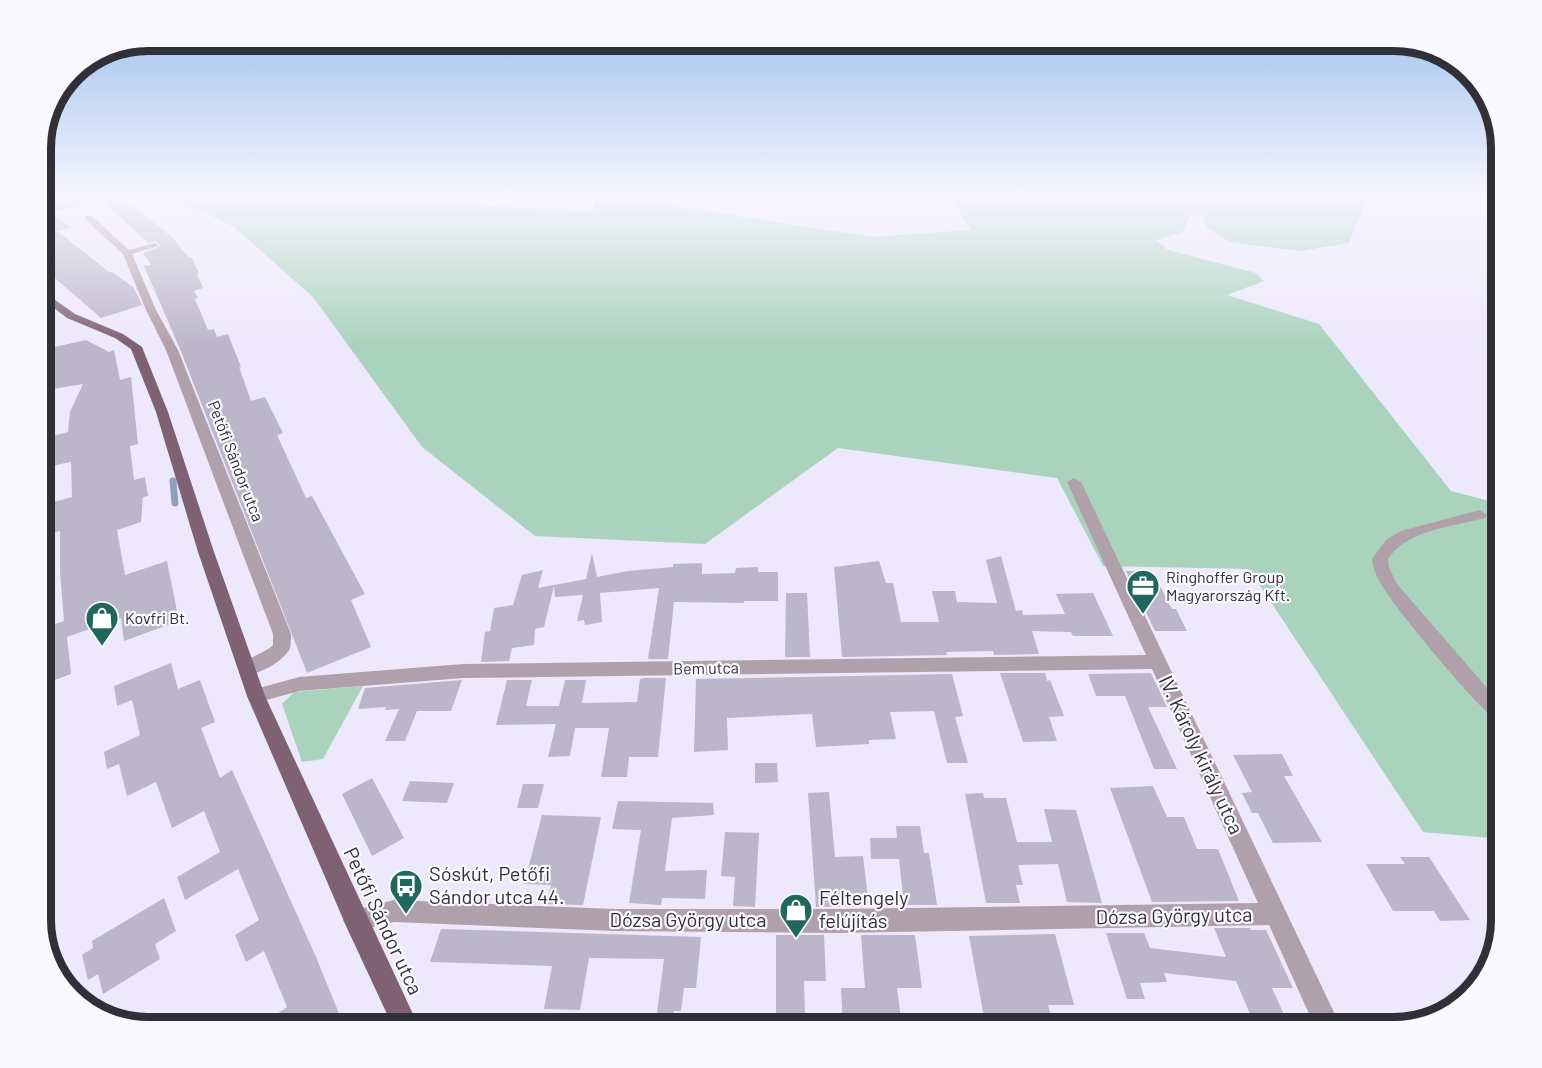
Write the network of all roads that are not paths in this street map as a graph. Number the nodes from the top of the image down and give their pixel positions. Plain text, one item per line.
1 (118, 245) edge
2 (155, 246) dead end
3 (127, 253) junction
4 (51, 303) edge
5 (1074, 482) dead end
6 (1480, 515) dead end
7 (1158, 662) junction
8 (247, 669) junction
9 (256, 696) junction
10 (1491, 704) edge
11 (1275, 914) junction
12 (355, 920) junction
13 (401, 1017) edge
14 (1323, 1017) edge

1 - 3 street
2 - 3 street
3 - 8 street, Petőfi Sándor utca
4 - 8 main road, Petőfi Sándor utca
5 - 7 street, IV. Károly király utca
6 - 10 street
7 - 9 street, Bem utca
7 - 11 street, IV. Károly király utca
8 - 9 main road, Petőfi Sándor utca
9 - 12 main road, Petőfi Sándor utca
11 - 12 street, Dózsa György utca
11 - 14 street, IV. Károly király utca
12 - 13 main road, Petőfi Sándor utca

